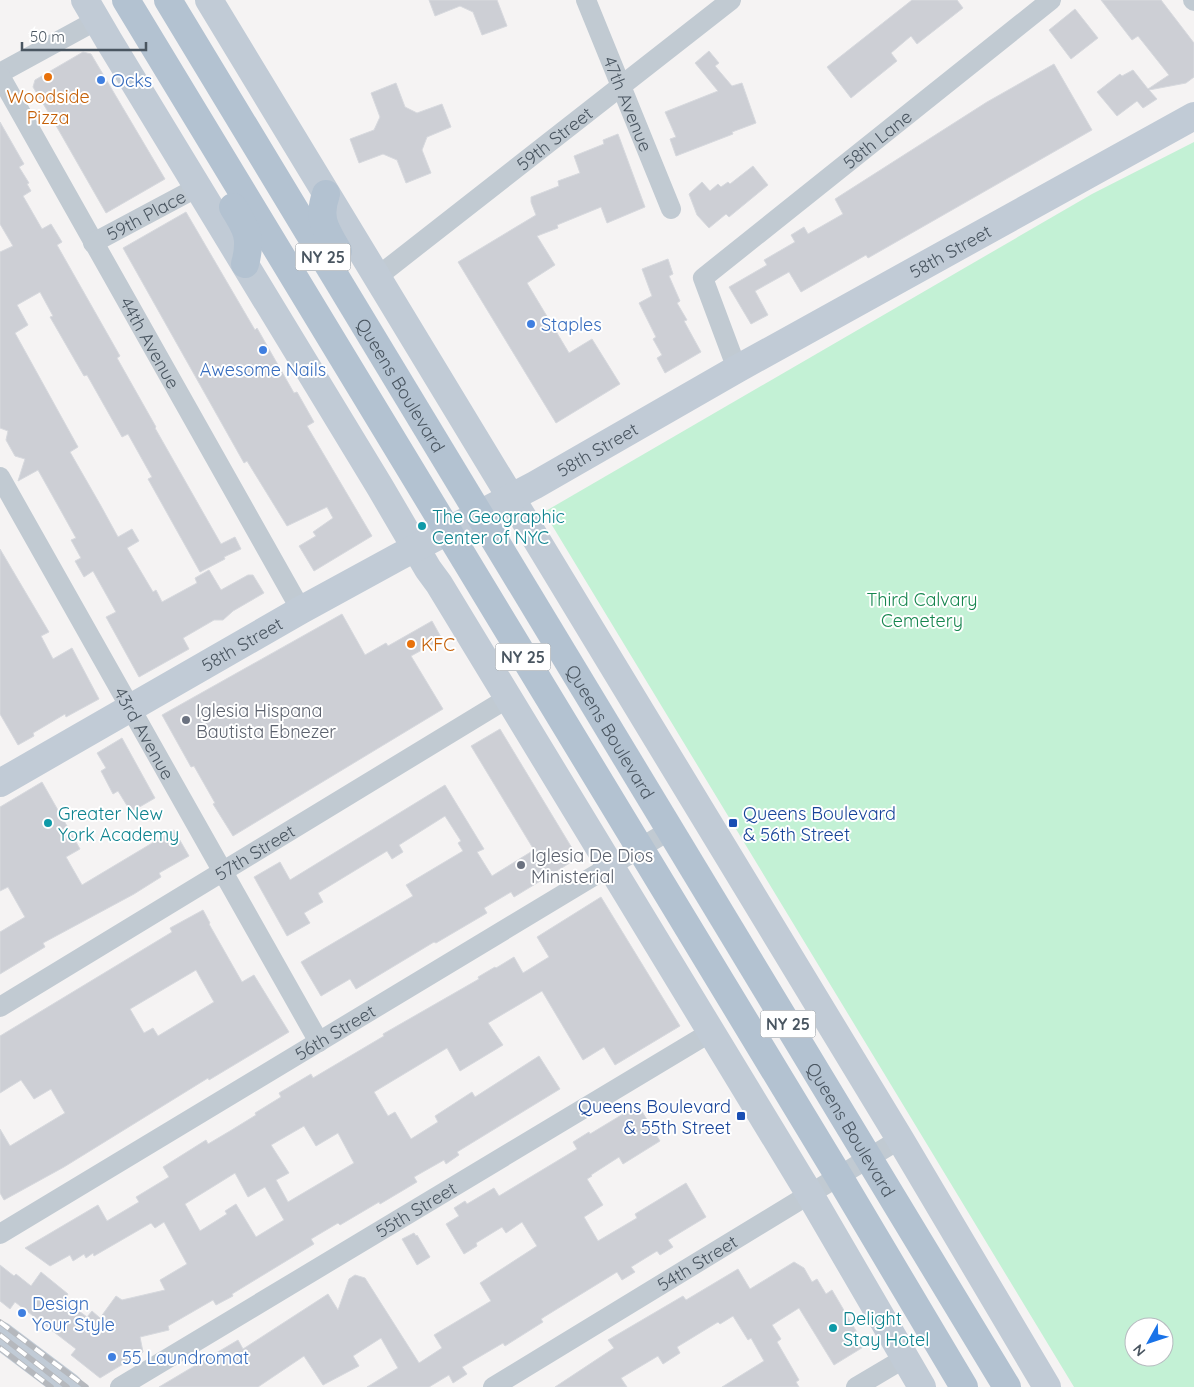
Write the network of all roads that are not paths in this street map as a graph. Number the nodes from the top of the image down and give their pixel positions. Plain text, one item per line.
1 (126, 0) edge
2 (168, 0) edge
3 (209, 0) edge
4 (586, 0) edge
5 (731, 0) edge
6 (1051, 0) edge
7 (91, 10) edge
8 (0, 74) edge
9 (620, 86) junction
10 (196, 116) junction
11 (1194, 116) edge
12 (198, 187) junction
13 (326, 194) junction
14 (671, 209) dead end
15 (93, 243) junction
16 (245, 264) junction
17 (377, 276) junction
18 (370, 334) junction
19 (737, 369) junction
20 (0, 477) edge
21 (510, 498) junction
22 (479, 514) junction
23 (447, 531) junction
24 (416, 547) junction
25 (301, 610) junction
26 (508, 698) junction
27 (129, 708) junction
28 (0, 782) edge
29 (670, 830) junction
30 (640, 848) junction
31 (610, 865) junction
32 (223, 871) junction
33 (0, 1007) edge
34 (711, 1032) junction
35 (319, 1042) junction
36 (900, 1139) junction
37 (869, 1157) junction
38 (838, 1176) junction
39 (809, 1194) junction
40 (0, 1234) edge
41 (0, 1335) edge
42 (905, 1358) junction
43 (69, 1387) edge
44 (120, 1387) edge
45 (493, 1387) edge
46 (856, 1387) edge
47 (922, 1387) edge
48 (964, 1387) edge
49 (1007, 1387) edge
50 (1047, 1387) edge

1 - 10 main road, Queens Boulevard / NY 25
2 - 18 main road, Queens Boulevard / NY 25
3 - 13 street, Queens Boulevard
4 - 9 street, 47th Avenue
5 - 9 street, 59th Street
6 - 19 street, 58th Lane
7 - 8 street
7 - 12 street
8 - 15 street, 44th Avenue
9 - 14 street, 47th Avenue
9 - 17 street, 59th Street
10 - 16 main road
10 - 23 main road, Queens Boulevard / NY 25
11 - 19 street, 58th Street
12 - 15 street, 59th Place
12 - 16 street
13 - 17 street, Queens Boulevard
13 - 18 main road
15 - 25 street, 44th Avenue
16 - 24 street
17 - 21 street, Queens Boulevard
18 - 22 main road, Queens Boulevard / NY 25
19 - 21 street, 58th Street
20 - 27 street, 43rd Avenue
21 - 22 street, 58th Street
21 - 36 street, Queens Boulevard
22 - 23 street, 58th Street
22 - 29 main road, Queens Boulevard / NY 25
23 - 24 street, 58th Street
23 - 30 main road, Queens Boulevard / NY 25
24 - 25 street, 58th Street
24 - 26 street
25 - 27 street, 58th Street
26 - 31 street
26 - 32 street, 57th Street
27 - 28 street, 58th Street
27 - 32 street, 43rd Avenue
29 - 30 street, 56th Street
29 - 37 main road, Queens Boulevard / NY 25
30 - 31 street, 56th Street
30 - 38 main road, Queens Boulevard / NY 25
31 - 34 street
31 - 35 street, 56th Street
32 - 33 street, 57th Street
32 - 35 street, 43rd Avenue
34 - 39 street
34 - 44 street, 55th Street
35 - 40 street, 56th Street
36 - 37 street, 54th Street
36 - 50 street, Queens Boulevard
37 - 38 street, 54th Street
37 - 49 main road, Queens Boulevard / NY 25
38 - 39 street, 54th Street
38 - 48 main road, Queens Boulevard / NY 25
39 - 42 street
39 - 45 street, 54th Street
41 - 43 street
42 - 46 street
42 - 47 street

